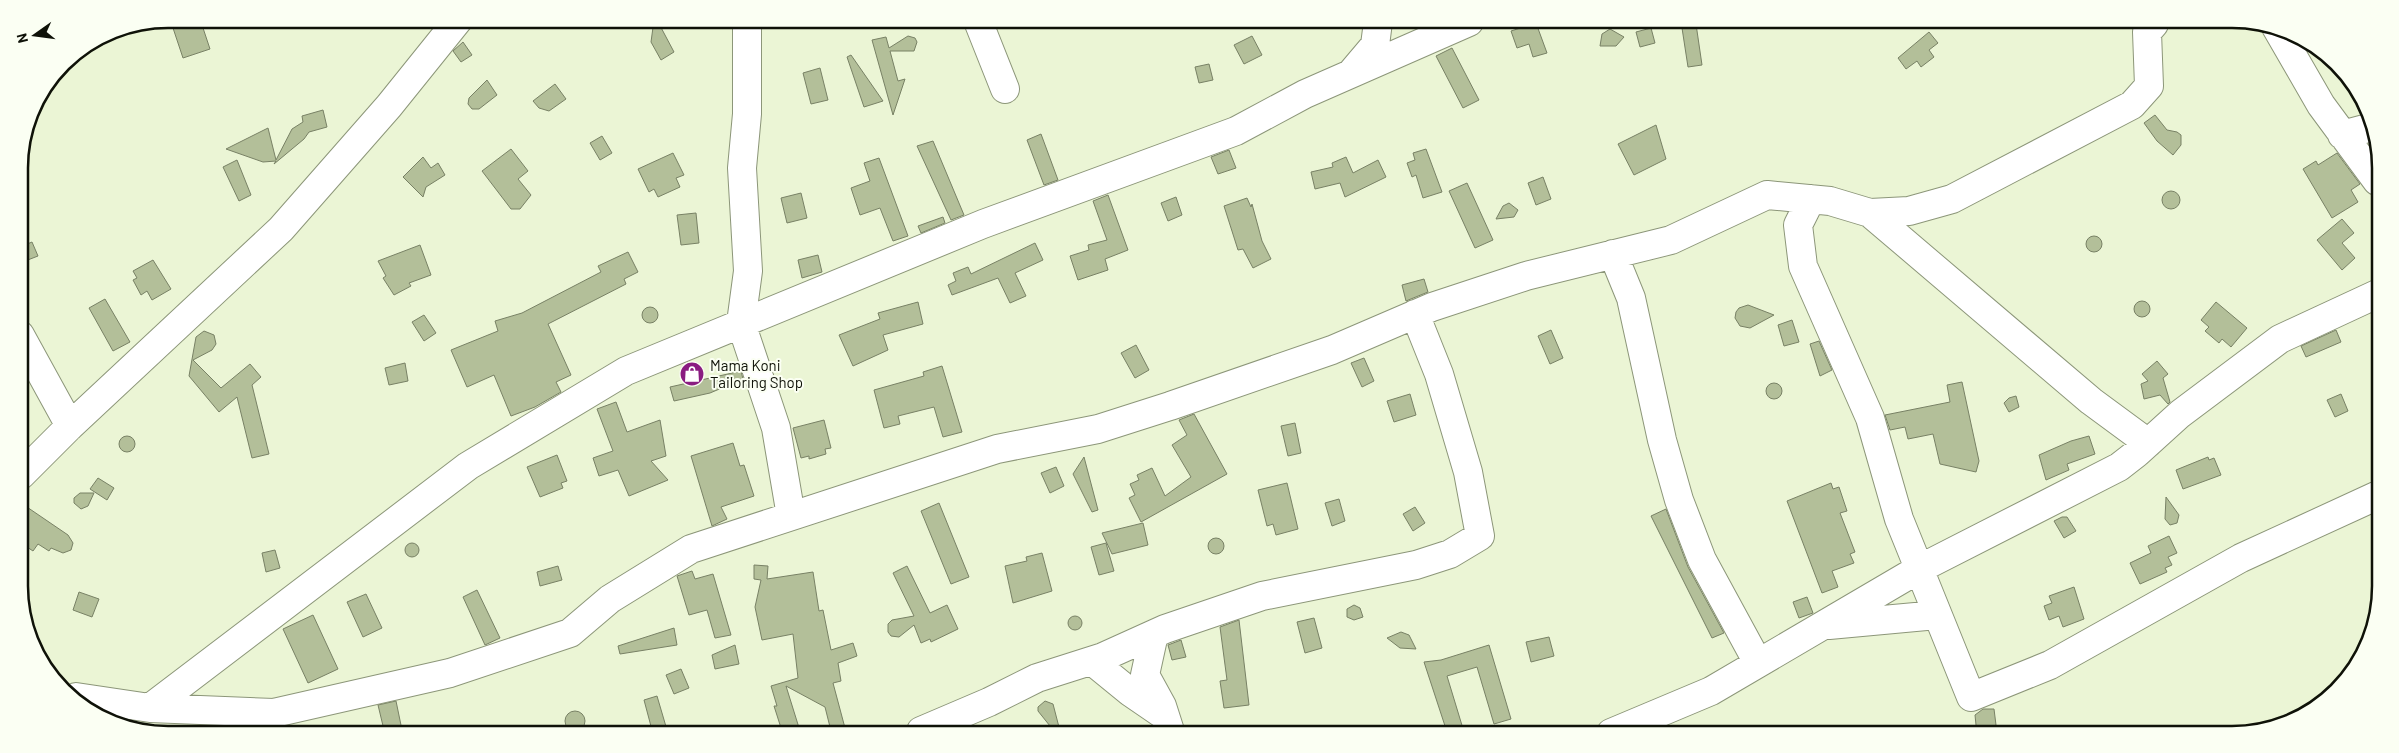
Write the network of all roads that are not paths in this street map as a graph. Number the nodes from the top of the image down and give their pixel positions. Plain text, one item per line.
1 (452, 28) edge
2 (747, 28) edge
3 (981, 28) edge
4 (1377, 28) edge
5 (1455, 28) edge
6 (2150, 28) edge
7 (2282, 37) edge
8 (1350, 74) junction
9 (1005, 89) dead end
10 (2366, 129) edge
11 (2342, 135) junction
12 (2372, 174) edge
13 (1811, 199) junction
14 (1870, 213) junction
15 (1613, 254) junction
16 (2372, 296) edge
17 (1415, 314) junction
18 (742, 323) junction
19 (28, 350) edge
20 (70, 426) junction
21 (2148, 443) junction
22 (28, 468) edge
23 (2372, 498) edge
24 (791, 516) junction
25 (1919, 569) junction
26 (1937, 615) junction
27 (1820, 626) junction
28 (1154, 634) junction
29 (1092, 661) junction
30 (1758, 663) junction
31 (82, 697) edge
32 (150, 708) junction
33 (1167, 724) edge
34 (1627, 725) edge
35 (934, 726) edge

1 - 20 street
2 - 18 street
3 - 9 street
4 - 8 street
5 - 8 street
6 - 14 street
7 - 11 street
8 - 18 street
10 - 11 street
11 - 12 street
13 - 14 street
13 - 15 street
13 - 25 street
14 - 21 street
15 - 17 street
15 - 30 street
16 - 21 street
17 - 24 street
17 - 28 street
18 - 24 street
18 - 32 street
19 - 20 street
20 - 22 street
21 - 25 street
23 - 26 street
24 - 32 street
25 - 26 street
25 - 27 street
26 - 27 street
27 - 30 street
28 - 29 street
28 - 33 street
29 - 33 street
29 - 35 street
30 - 34 street
31 - 32 street

